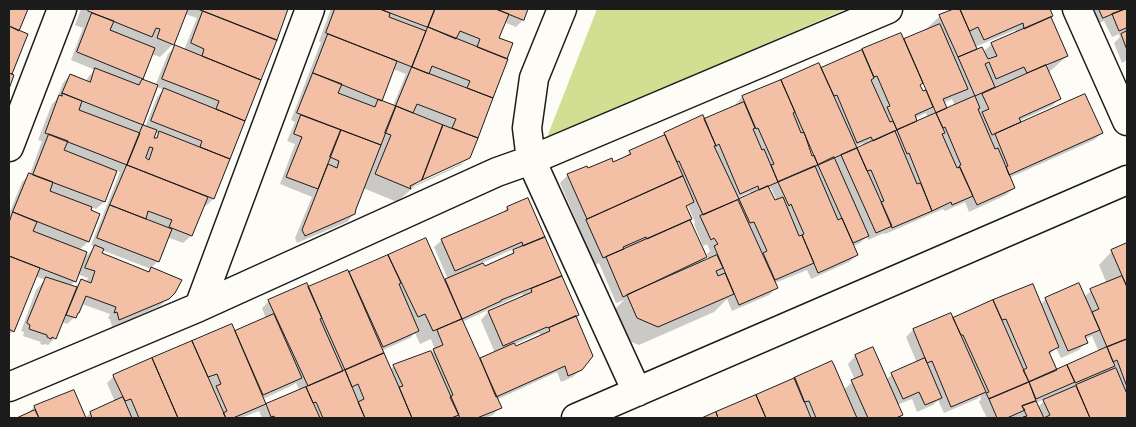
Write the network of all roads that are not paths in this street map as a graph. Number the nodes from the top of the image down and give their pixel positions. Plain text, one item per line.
1 (62, 9) edge
2 (310, 9) edge
3 (562, 9) edge
4 (888, 9) edge
5 (1077, 9) edge
6 (1127, 121) edge
7 (9, 147) edge
8 (532, 160) junction
9 (1127, 180) edge
10 (199, 307) junction
11 (9, 387) edge
12 (637, 392) junction
13 (576, 418) edge

1 - 7 street
2 - 10 street
3 - 8 street
4 - 8 street
5 - 6 street
8 - 10 street
8 - 12 street
9 - 12 street
10 - 11 street
12 - 13 street

